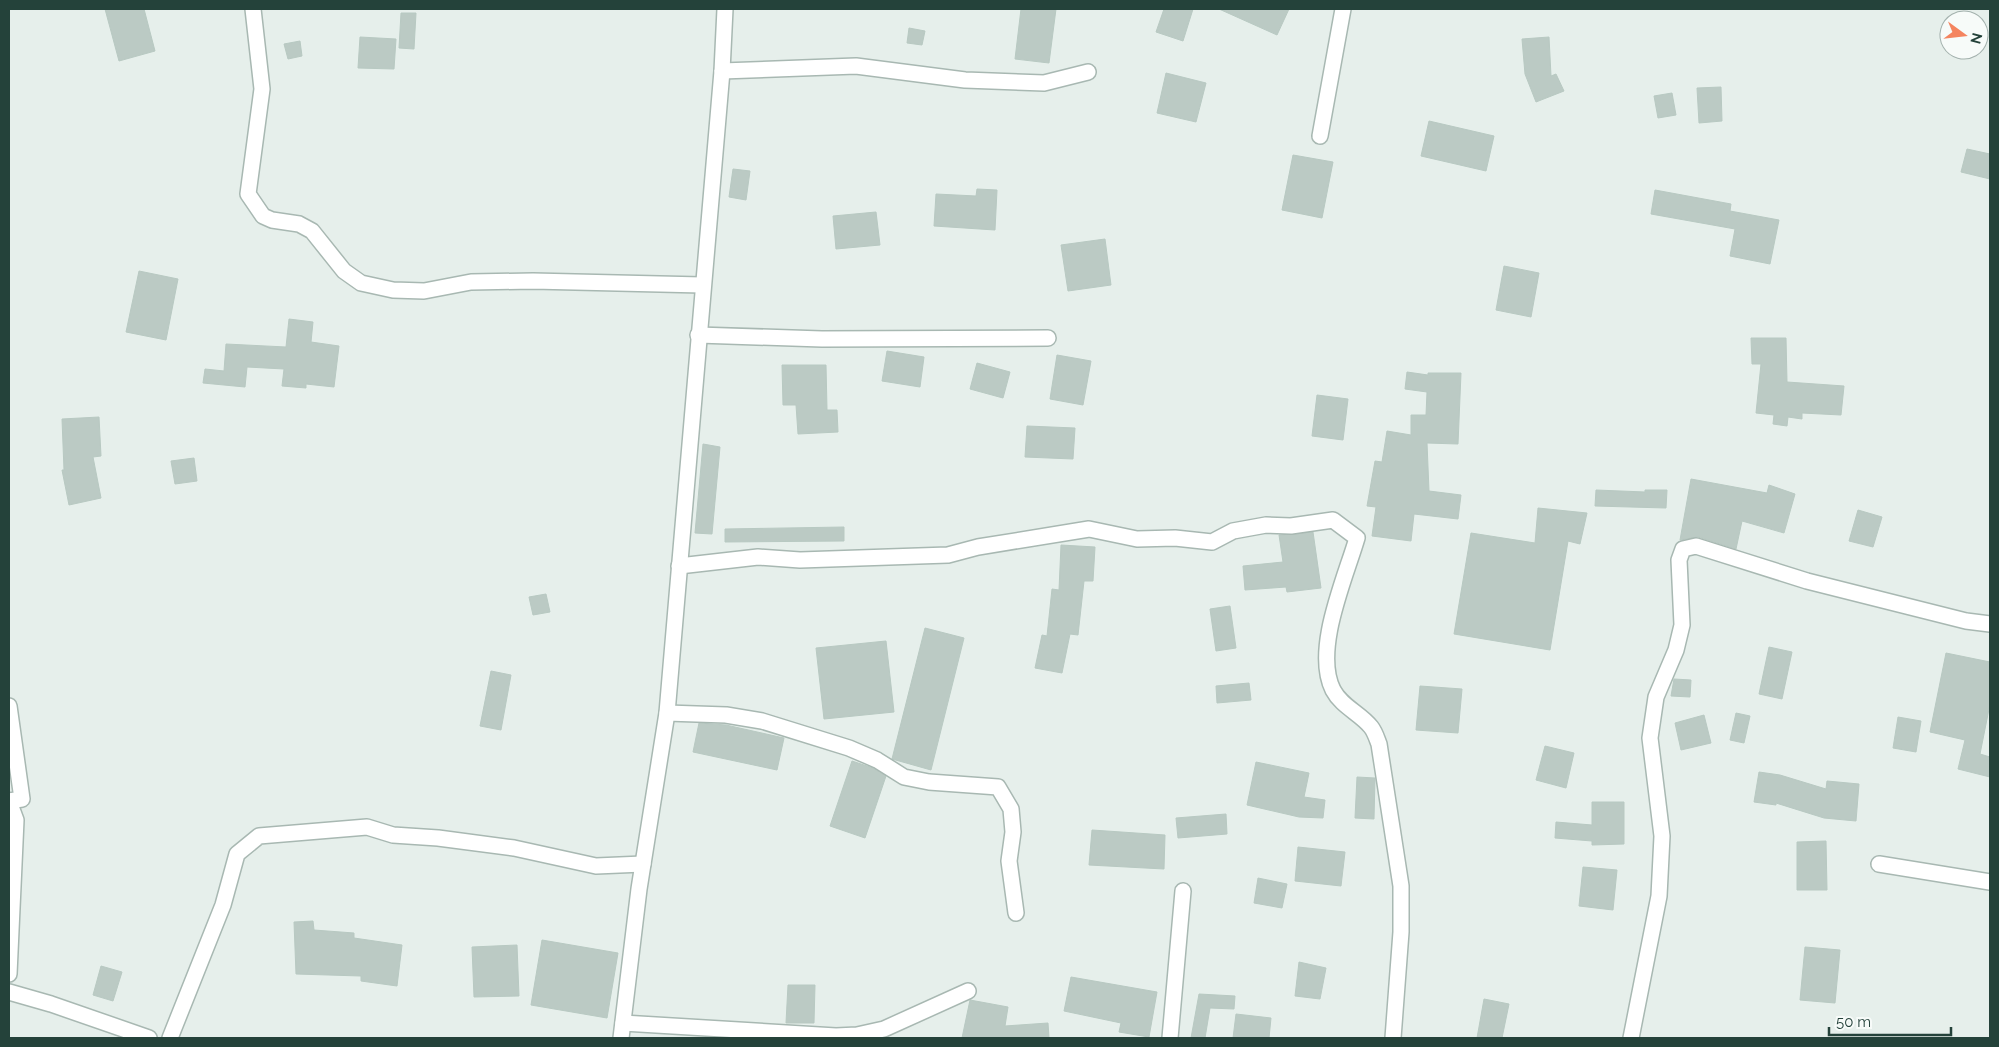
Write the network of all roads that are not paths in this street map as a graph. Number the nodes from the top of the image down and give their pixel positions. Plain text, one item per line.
1 (253, 9) edge
2 (725, 9) edge
3 (1343, 9) edge
4 (722, 71) junction
5 (1088, 72) dead end
6 (1320, 136) dead end
7 (702, 286) junction
8 (698, 335) junction
9 (1048, 338) dead end
10 (679, 566) junction
11 (1990, 624) edge
12 (9, 706) edge
13 (667, 713) junction
14 (9, 801) edge
15 (643, 864) junction
16 (1879, 864) dead end
17 (1990, 882) edge
18 (1183, 891) dead end
19 (1016, 913) dead end
20 (9, 974) edge
21 (9, 992) edge
22 (968, 992) dead end
23 (622, 1031) edge
24 (149, 1038) edge
25 (170, 1038) edge
26 (1170, 1038) edge
27 (1393, 1038) edge
28 (1631, 1038) edge

1 - 7 street
2 - 4 street
3 - 6 street
4 - 5 street
4 - 7 street
7 - 8 street
8 - 9 street
8 - 10 street
10 - 13 street
10 - 27 street
11 - 28 street
12 - 14 street
13 - 15 street
13 - 19 street
14 - 20 street
15 - 23 street
15 - 25 street
16 - 17 street
18 - 26 street
21 - 24 street
22 - 23 street

